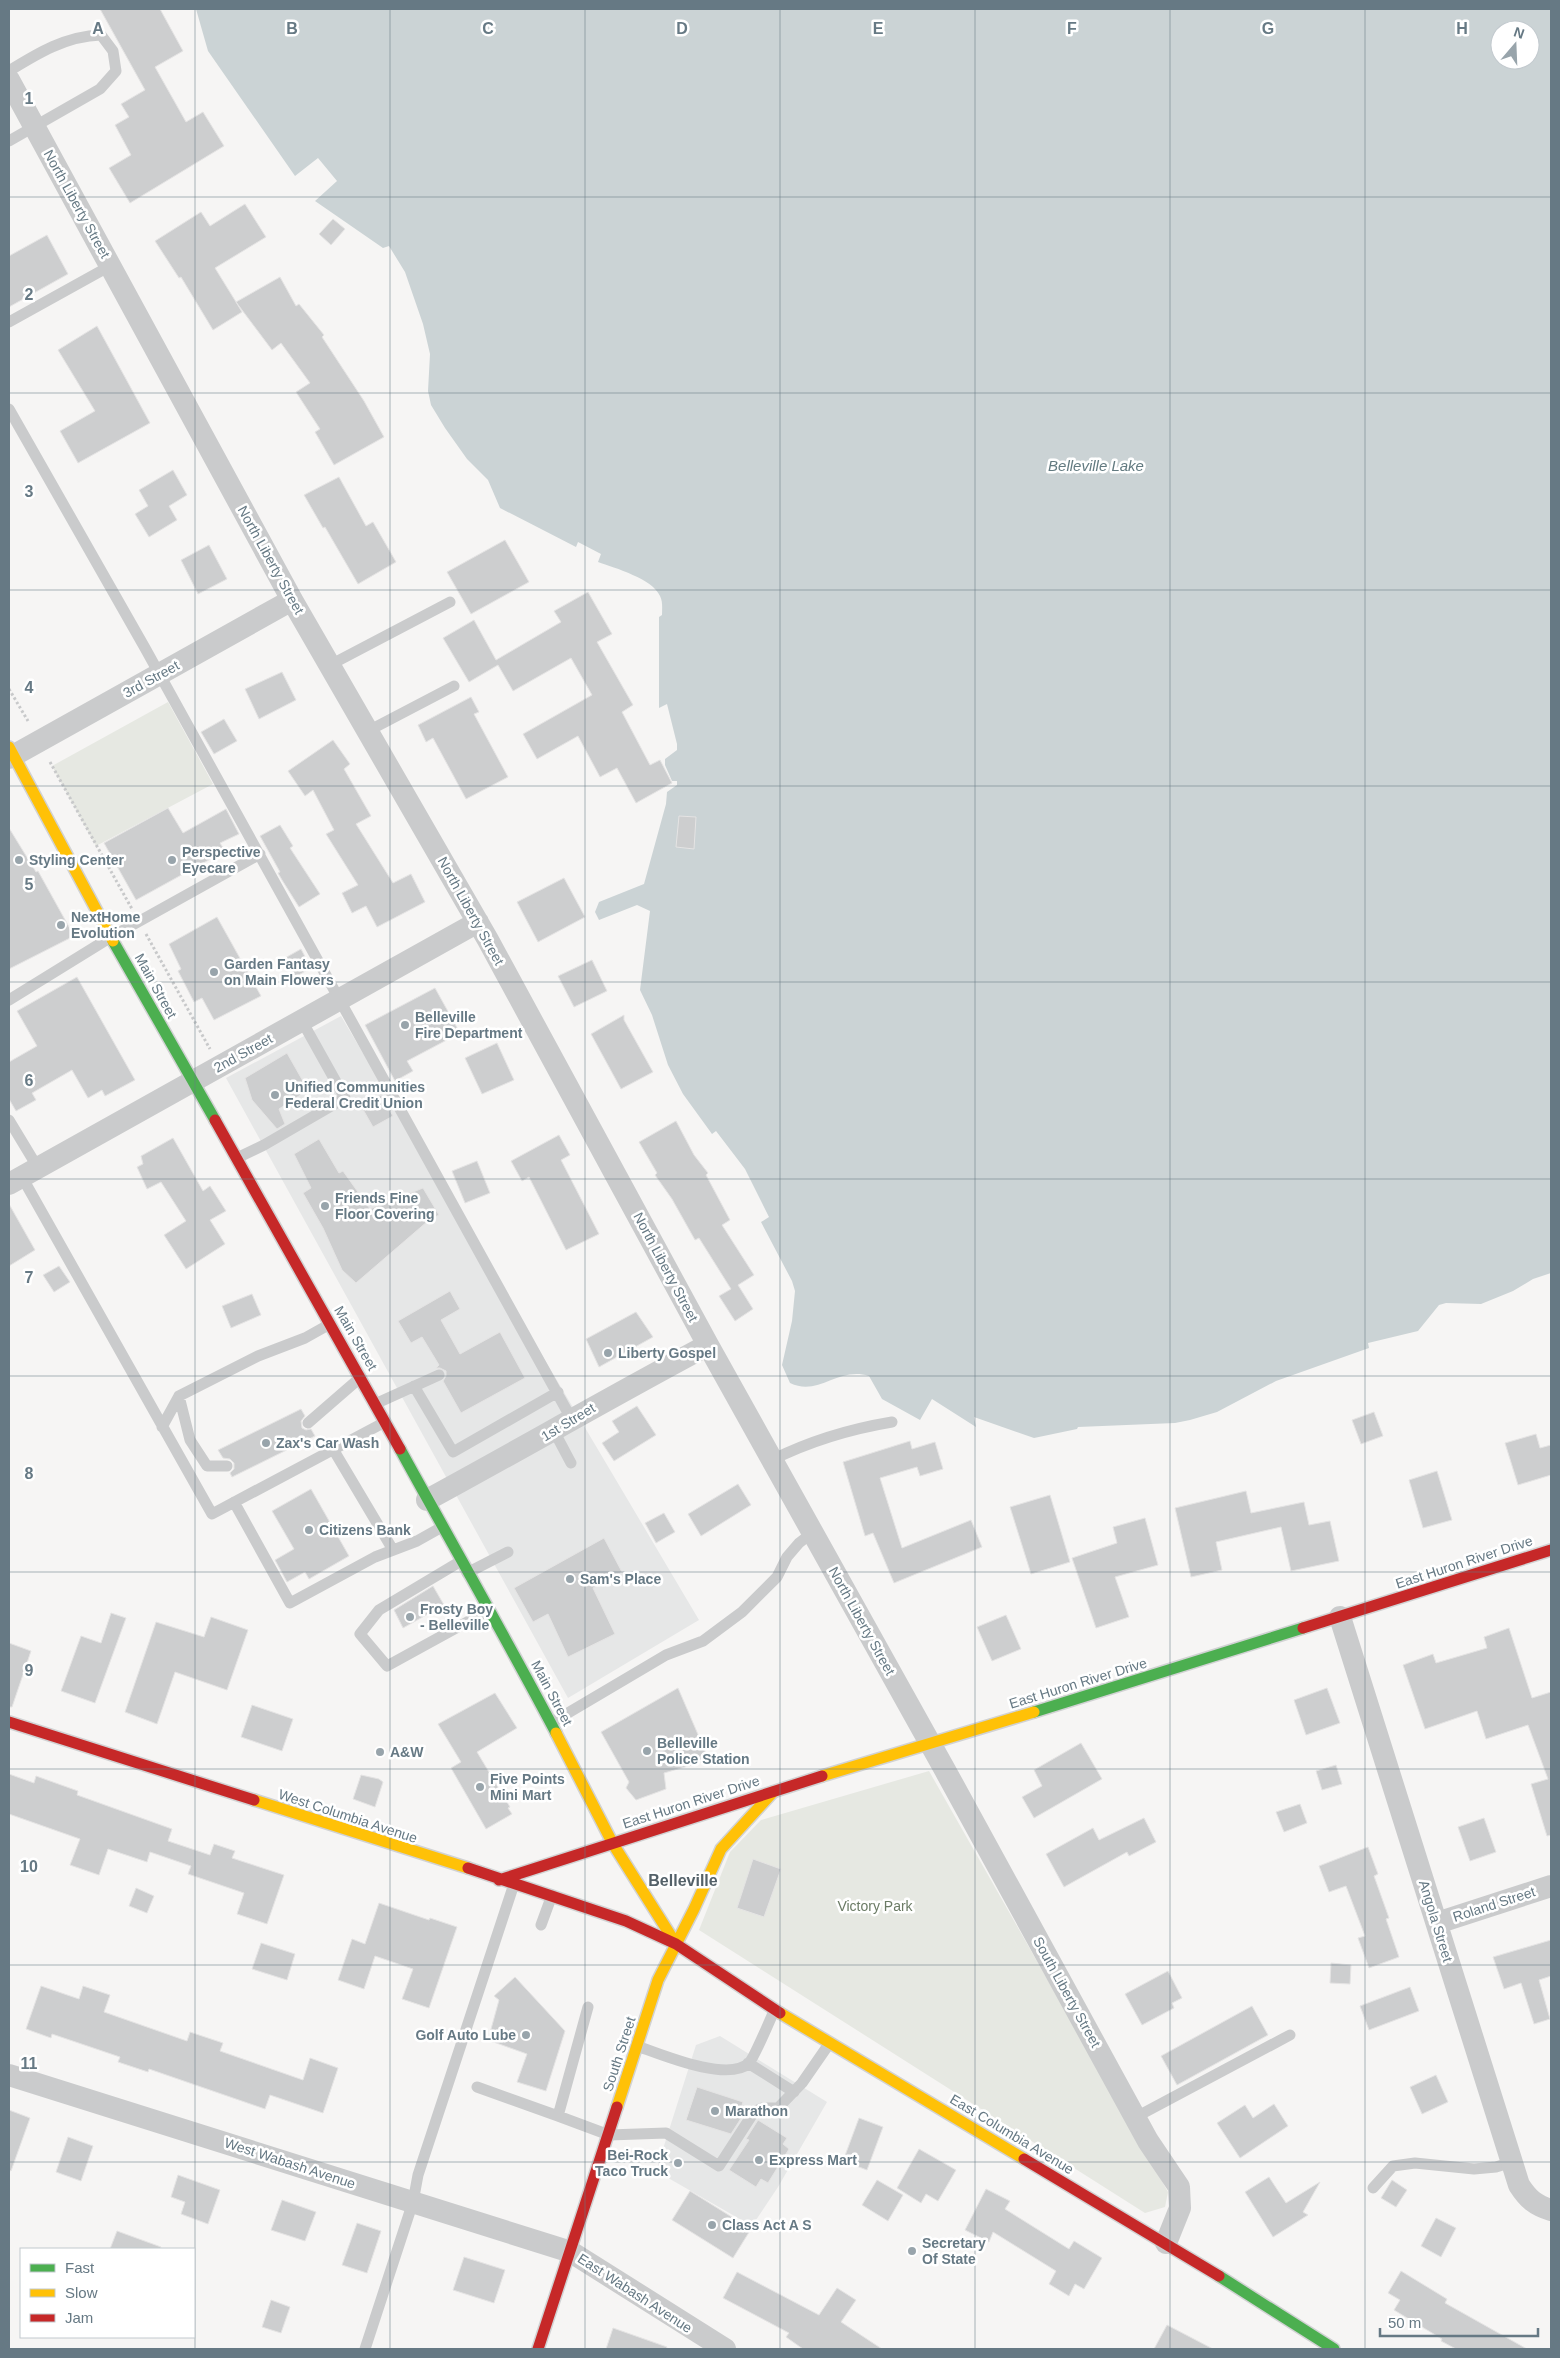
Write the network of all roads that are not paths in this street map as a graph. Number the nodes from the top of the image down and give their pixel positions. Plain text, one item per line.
1 (9, 71) edge
2 (9, 80) edge
3 (34, 125) junction
4 (9, 141) edge
5 (110, 266) junction
6 (9, 322) edge
7 (9, 408) edge
8 (292, 600) junction
9 (450, 602) dead end
10 (330, 665) junction
11 (159, 675) junction
12 (454, 686) dead end
13 (368, 731) junction
14 (10, 754) edge
15 (260, 854) junction
16 (478, 922) junction
17 (111, 937) junction
18 (9, 1000) edge
19 (338, 1000) junction
20 (302, 1021) junction
21 (192, 1081) junction
22 (9, 1120) edge
23 (237, 1158) junction
24 (23, 1176) edge
25 (330, 1324) junction
26 (708, 1345) junction
27 (439, 1375) dead end
28 (360, 1377) junction
29 (414, 1386) junction
30 (558, 1392) junction
31 (179, 1396) junction
32 (375, 1404) junction
33 (385, 1422) junction
34 (892, 1422) dead end
35 (308, 1423) dead end
36 (563, 1425) junction
37 (162, 1427) junction
38 (333, 1449) junction
39 (772, 1460) junction
40 (571, 1463) dead end
41 (227, 1466) dead end
42 (427, 1500) junction
43 (234, 1502) junction
44 (442, 1527) junction
45 (812, 1533) junction
46 (394, 1550) junction
47 (1551, 1550) edge
48 (508, 1552) dead end
49 (461, 1562) junction
50 (467, 1573) junction
51 (489, 1610) junction
52 (1340, 1617) junction
53 (9, 1722) edge
54 (551, 1723) junction
55 (930, 1744) junction
56 (774, 1791) junction
57 (613, 1844) junction
58 (499, 1880) junction
59 (514, 1884) junction
60 (1551, 1886) edge
61 (552, 1895) junction
62 (1437, 1922) junction
63 (541, 1925) dead end
64 (676, 1944) junction
65 (588, 2006) dead end
66 (775, 2010) junction
67 (1290, 2035) dead end
68 (829, 2044) junction
69 (637, 2046) junction
70 (748, 2064) junction
71 (9, 2074) edge
72 (477, 2087) dead end
73 (794, 2092) junction
74 (558, 2116) junction
75 (1136, 2117) junction
76 (609, 2135) junction
77 (1512, 2162) junction
78 (1373, 2188) dead end
79 (413, 2202) junction
80 (1551, 2210) edge
81 (1166, 2243) junction
82 (571, 2252) junction
83 (365, 2349) edge
84 (538, 2349) edge
85 (725, 2349) edge
86 (1334, 2349) edge

1 - 3 lane
2 - 3 street, North Liberty Street
3 - 4 lane
3 - 5 street, North Liberty Street
5 - 6 lane
5 - 8 street, North Liberty Street
7 - 11 lane
8 - 10 street, North Liberty Street
8 - 11 street, 3rd Street
9 - 10 lane
10 - 13 street, North Liberty Street
11 - 14 street, 3rd Street
11 - 15 lane
12 - 13 lane
13 - 16 street, North Liberty Street
14 - 17 main road, Main Street
15 - 17 lane
15 - 19 lane
16 - 19 street, 2nd Street
16 - 26 street, North Liberty Street
17 - 18 lane
17 - 21 main road, Main Street
19 - 20 street, 2nd Street
19 - 30 lane
20 - 21 street, 2nd Street
20 - 23 lane
21 - 23 main road, Main Street
21 - 24 street, 2nd Street
22 - 24 lane
23 - 25 main road, Main Street
24 - 37 lane
25 - 28 main road, Main Street
25 - 31 lane
26 - 36 street, 1st Street
26 - 39 street, North Liberty Street
27 - 29 lane
28 - 32 main road, Main Street
28 - 35 lane
29 - 30 lane
29 - 32 lane
30 - 36 lane
31 - 37 lane
31 - 41 lane
32 - 33 main road, Main Street
33 - 38 lane
33 - 42 main road, Main Street
34 - 39 lane
36 - 40 lane
36 - 42 street, 1st Street
37 - 43 lane
38 - 43 lane
38 - 46 lane
39 - 45 street, North Liberty Street
42 - 44 main road, Main Street
43 - 46 lane
44 - 46 lane
44 - 49 main road, Main Street
45 - 54 lane
45 - 55 street, North Liberty Street
47 - 52 main road, East Huron River Drive
48 - 50 lane
49 - 50 main road, Main Street
49 - 51 lane
50 - 51 main road, Main Street
51 - 54 main road, Main Street
52 - 55 main road, East Huron River Drive
52 - 62 street, Angola Street
53 - 58 main road, West Columbia Avenue
54 - 57 main road, Main Street
55 - 56 main road, East Huron River Drive
55 - 75 street, South Liberty Street
56 - 57 main road, East Huron River Drive
56 - 64 main road, South Street
57 - 58 main road, East Huron River Drive
57 - 64 main road, Main Street
58 - 59 main road, West Columbia Avenue
59 - 61 main road, West Columbia Avenue
59 - 79 lane
60 - 62 street, Roland Street
61 - 63 lane
61 - 64 main road, West Columbia Avenue
62 - 77 street, Angola Street
64 - 66 main road, East Columbia Avenue
64 - 69 main road, South Street
65 - 74 lane
66 - 68 main road, East Columbia Avenue
66 - 70 lane
67 - 75 lane
68 - 73 lane
68 - 81 main road, East Columbia Avenue
69 - 70 lane
69 - 76 main road, South Street
70 - 73 lane
71 - 79 street, West Wabash Avenue
72 - 74 lane
73 - 76 lane
74 - 76 lane
75 - 81 street, South Liberty Street
76 - 82 main road, South Street
77 - 78 lane
77 - 80 street, Angola Street
79 - 82 street, West Wabash Avenue
79 - 83 lane
81 - 86 main road, East Columbia Avenue
82 - 84 main road, South Street
82 - 85 street, East Wabash Avenue

